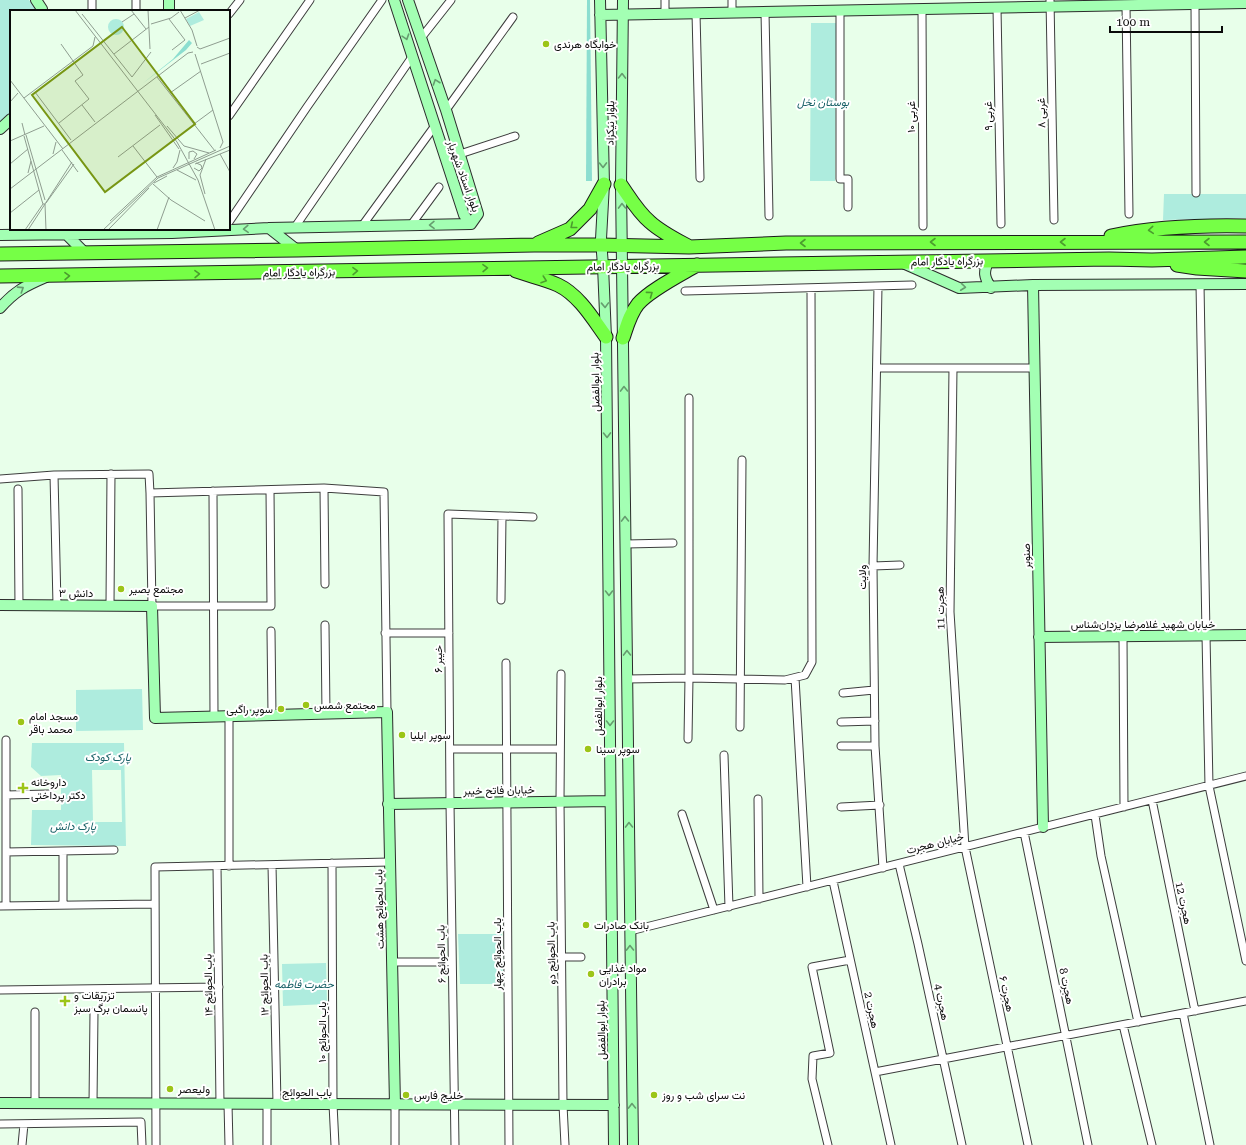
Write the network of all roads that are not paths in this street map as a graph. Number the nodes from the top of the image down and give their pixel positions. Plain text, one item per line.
1 (36, 0) edge
2 (169, 0) edge
3 (240, 0) edge
4 (310, 0) edge
5 (382, 0) edge
6 (394, 0) edge
7 (408, 0) edge
8 (451, 0) edge
9 (600, 0) edge
10 (623, 0) edge
11 (665, 0) edge
12 (732, 0) edge
13 (840, 0) edge
14 (1165, 2) edge
15 (1240, 2) edge
16 (1051, 3) edge
17 (1092, 3) edge
18 (1195, 4) junction
19 (1126, 5) junction
20 (997, 8) junction
21 (922, 9) junction
22 (42, 10) edge
23 (170, 10) edge
24 (840, 10) junction
25 (765, 12) junction
26 (230, 13) edge
27 (696, 13) junction
28 (732, 13) junction
29 (665, 14) junction
30 (600, 15) junction
31 (623, 15) junction
32 (513, 17) dead end
33 (421, 38) junction
34 (412, 57) junction
35 (446, 110) junction
36 (230, 115) edge
37 (10, 120) edge
38 (434, 127) junction
39 (0, 129) edge
40 (514, 136) dead end
41 (460, 154) junction
42 (446, 160) junction
43 (700, 178) dead end
44 (604, 184) junction
45 (621, 185) junction
46 (439, 187) dead end
47 (1196, 193) dead end
48 (848, 207) dead end
49 (1130, 214) dead end
50 (769, 216) dead end
51 (1054, 220) dead end
52 (230, 221) edge
53 (471, 224) junction
54 (1001, 224) dead end
55 (411, 225) junction
56 (362, 226) junction
57 (923, 226) dead end
58 (1246, 226) edge
59 (230, 227) edge
60 (295, 227) junction
61 (269, 228) junction
62 (186, 230) edge
63 (116, 231) edge
64 (172, 231) edge
65 (20, 232) edge
66 (67, 232) edge
67 (0, 235) edge
68 (1084, 242) junction
69 (1246, 242) edge
70 (534, 245) junction
71 (601, 245) junction
72 (622, 245) junction
73 (689, 247) junction
74 (297, 250) junction
75 (84, 252) junction
76 (0, 254) edge
77 (1246, 257) edge
78 (988, 260) junction
79 (1152, 260) junction
80 (901, 262) junction
81 (698, 264) junction
82 (603, 266) junction
83 (622, 266) junction
84 (507, 268) junction
85 (1246, 271) edge
86 (0, 276) edge
87 (48, 276) junction
88 (1200, 284) junction
89 (1246, 284) edge
90 (912, 285) dead end
91 (1033, 285) junction
92 (878, 286) junction
93 (811, 288) junction
94 (991, 288) junction
95 (685, 291) dead end
96 (0, 308) edge
97 (606, 337) junction
98 (623, 338) junction
99 (877, 368) junction
100 (953, 368) junction
101 (1034, 368) junction
102 (689, 398) dead end
103 (742, 460) dead end
104 (111, 474) junction
105 (54, 475) junction
106 (0, 479) edge
107 (324, 488) junction
108 (18, 489) dead end
109 (270, 490) junction
110 (213, 491) junction
111 (150, 493) junction
112 (502, 516) junction
113 (533, 517) dead end
114 (673, 543) dead end
115 (626, 544) junction
116 (873, 566) junction
117 (900, 566) dead end
118 (626, 572) junction
119 (609, 573) junction
120 (325, 584) dead end
121 (501, 600) dead end
122 (0, 605) edge
123 (19, 605) junction
124 (57, 605) junction
125 (110, 605) junction
126 (152, 606) junction
127 (214, 606) junction
128 (325, 625) dead end
129 (271, 630) dead end
130 (385, 633) junction
131 (449, 633) junction
132 (1206, 635) junction
133 (1246, 635) edge
134 (1123, 636) junction
135 (1039, 637) junction
136 (506, 664) dead end
137 (561, 674) dead end
138 (689, 678) junction
139 (795, 678) junction
140 (627, 679) junction
141 (740, 680) junction
142 (874, 690) junction
143 (843, 693) dead end
144 (387, 712) junction
145 (326, 714) junction
146 (272, 715) junction
147 (229, 716) junction
148 (214, 717) junction
149 (875, 721) junction
150 (841, 722) dead end
151 (740, 727) dead end
152 (688, 739) dead end
153 (6, 740) dead end
154 (841, 746) dead end
155 (875, 746) junction
156 (450, 749) junction
157 (506, 749) junction
158 (560, 749) junction
159 (724, 755) dead end
160 (1246, 776) edge
161 (1209, 786) junction
162 (48, 794) dead end
163 (6, 795) junction
164 (758, 799) dead end
165 (1152, 800) junction
166 (610, 801) junction
167 (506, 802) junction
168 (560, 802) junction
169 (450, 803) junction
170 (388, 804) junction
171 (880, 805) junction
172 (840, 807) dead end
173 (1124, 807) junction
174 (682, 814) dead end
175 (1095, 815) junction
176 (1043, 828) junction
177 (1024, 832) junction
178 (965, 847) junction
179 (114, 850) dead end
180 (62, 851) junction
181 (6, 852) junction
182 (390, 862) junction
183 (332, 863) junction
184 (900, 864) junction
185 (272, 865) junction
186 (217, 866) junction
187 (229, 866) junction
188 (883, 868) junction
189 (833, 880) junction
190 (807, 887) junction
191 (759, 899) junction
192 (155, 904) junction
193 (62, 905) junction
194 (3, 906) edge
195 (729, 907) junction
196 (714, 910) junction
197 (630, 931) junction
198 (562, 957) junction
199 (581, 957) dead end
200 (850, 960) junction
201 (392, 962) junction
202 (452, 962) junction
203 (1246, 962) edge
204 (156, 987) junction
205 (218, 987) junction
206 (0, 990) edge
207 (1245, 1004) edge
208 (1195, 1011) junction
209 (35, 1012) dead end
210 (94, 1012) dead end
211 (1183, 1013) junction
212 (1138, 1022) junction
213 (1123, 1025) junction
214 (1066, 1036) junction
215 (1007, 1047) junction
216 (942, 1059) junction
217 (875, 1072) junction
218 (0, 1103) edge
219 (35, 1103) junction
220 (93, 1104) junction
221 (156, 1104) junction
222 (224, 1104) junction
223 (272, 1104) junction
224 (333, 1104) junction
225 (395, 1105) junction
226 (454, 1105) junction
227 (509, 1105) junction
228 (564, 1105) junction
229 (614, 1105) junction
230 (0, 1124) edge
231 (24, 1124) junction
232 (22, 1145) edge
233 (142, 1145) edge
234 (156, 1145) edge
235 (229, 1145) edge
236 (267, 1145) edge
237 (335, 1145) edge
238 (394, 1145) edge
239 (455, 1145) edge
240 (509, 1145) edge
241 (565, 1145) edge
242 (614, 1145) edge
243 (633, 1145) edge
244 (828, 1145) edge
245 (891, 1145) edge
246 (962, 1145) edge
247 (1028, 1145) edge
248 (1088, 1145) edge
249 (1152, 1145) edge
250 (1210, 1145) edge

1 - 22 street
2 - 23 street
3 - 26 street
4 - 36 street
5 - 52 street
6 -> 34 street, بلوار استاد شهریار
7 - 33 street, بلوار استاد شهریار
8 - 33 street
9 - 30 street, بلوار نیکزاد
10 - 31 street, بلوار نیکزاد
11 - 29 street
12 - 28 street
13 - 24 street
14 - 18 street
14 - 19 street
15 - 18 street
16 - 17 street
16 - 20 street
16 - 51 street, غربی ۸
17 - 19 street
18 - 47 street
19 - 49 street
20 - 21 street
20 - 54 street, غربی ۹
21 - 24 street
21 - 57 street, غربی ۱۰
24 - 25 street
24 - 48 street
25 - 28 street
25 - 50 street
27 - 28 street
27 - 29 street
27 - 43 street
29 - 31 street
30 - 31 street
30 -> 44 street, بلوار نیکزاد
45 -> 31 street, بلوار نیکزاد
32 - 35 street
35 -> 33 street, بلوار استاد شهریار
34 - 38 street, بلوار استاد شهریار
34 - 60 street
35 - 41 street, بلوار استاد شهریار
37 - 39 street
38 - 42 street, بلوار استاد شهریار
38 - 56 street
40 - 41 street
41 - 42 street
41 - 53 street, بلوار استاد شهریار
42 - 53 street, بلوار استاد شهریار
44 -> 70 highway
44 - 71 street, بلوار نیکزاد
72 -> 45 street, بلوار نیکزاد
45 - 73 highway
46 - 55 street
53 -> 55 street
55 - 56 street
56 - 60 street
58 -> 68 highway
61 -> 59 street
60 - 61 street
61 - 74 street
62 - 64 street
63 - 64 street
63 - 66 street
65 - 66 street
65 - 67 street
66 - 75 street
69 -> 68 highway, بزرگراه یادگار امام
68 -> 73 highway, بزرگراه یادگار امام
70 - 71 highway, بزرگراه یادگار امام
70 - 74 highway, بزرگراه یادگار امام
71 - 72 highway, بزرگراه یادگار امام
71 - 82 street, بلوار ابوالفضل
72 - 73 highway, بزرگراه یادگار امام
72 - 83 street, بلوار نیکزاد
74 - 75 highway, بزرگراه یادگار امام
75 - 76 highway, بزرگراه یادگار امام
77 - 79 highway, بزرگراه یادگار امام
78 - 79 highway, بزرگراه یادگار امام
78 - 80 highway, بزرگراه یادگار امام
78 - 94 street
79 - 85 highway
80 - 81 highway, بزرگراه یادگار امام
80 -> 94 street
81 - 83 highway, بزرگراه یادگار امام
98 -> 81 highway
82 - 83 highway, بزرگراه یادگار امام
82 - 84 highway, بزرگراه یادگار امام
82 -> 97 street, بلوار ابوالفضل
83 - 98 street
87 -> 84 highway, بزرگراه یادگار امام
84 -> 97 highway
86 - 87 highway, بزرگراه یادگار امام
96 -> 87 street
88 - 89 street
88 - 91 street
88 - 132 street
90 - 92 street
91 - 94 street
91 - 101 street, صنوبر
92 - 93 street
92 - 99 street, ولایت
93 - 95 street
93 - 139 street
97 -> 119 street, بلوار ابوالفضل
115 -> 98 street
99 - 100 street
99 - 116 street, ولایت
100 - 101 street
100 - 178 street, هجرت 11
101 - 135 street, صنوبر
102 - 138 street
103 - 141 street
104 - 105 street
104 - 111 street
104 - 125 street
105 - 106 street
105 - 124 street
107 - 109 street
107 - 120 street
107 - 130 street
108 - 123 street
109 - 110 street
109 - 127 street
110 - 111 street
110 - 127 street
111 - 126 street
112 - 113 street
112 - 121 street
112 - 131 street, خیبر ۶
114 - 115 street
115 - 118 street
116 - 117 street
116 - 142 street, ولایت
118 - 119 street
140 -> 118 street
119 -> 166 street, بلوار ابوالفضل
122 - 123 street, دانش ۳
123 - 124 street, دانش ۳
124 - 125 street, دانش ۳
125 - 126 street, دانش ۳
126 - 127 street
126 - 148 street
127 - 148 street
128 - 145 street
129 - 146 street
130 - 131 street
130 - 144 street
131 - 156 street, خیبر ۶
132 - 133 street, خیابان شهید غلامرضا یزدان‌شناس
132 - 134 street, خیابان شهید غلامرضا یزدان‌شناس
132 - 161 street
134 - 135 street, خیابان شهید غلامرضا یزدان‌شناس
134 - 173 street
135 - 176 street, صنوبر
136 - 157 street, باب الحوائج چهار
137 - 158 street, باب الحوائج دو
138 - 140 street
138 - 141 street
138 - 152 street
139 - 141 street
139 - 190 street
197 -> 140 street
141 - 151 street
142 - 143 street
142 - 149 street, ولایت
144 - 145 street
144 - 170 street, باب الحوائج هشت
145 - 146 street
146 - 147 street
147 - 148 street
147 - 187 street
149 - 150 street
149 - 155 street, ولایت
153 - 163 street
154 - 155 street
155 - 171 street, ولایت
156 - 157 street
156 - 169 street, خیبر ۶
157 - 158 street
157 - 167 street, باب الحوائج چهار
158 - 168 street, باب الحوائج دو
159 - 195 street
160 - 161 street, خیابان هجرت
161 - 165 street, خیابان هجرت
161 - 203 street
162 - 163 street
163 - 181 street
164 - 191 street
165 - 173 street, خیابان هجرت
165 - 208 street, هجرت 12
166 - 168 street, خیابان فاتح خیبر
166 - 229 street, بلوار ابوالفضل
167 - 168 street, خیابان فاتح خیبر
167 - 169 street, خیابان فاتح خیبر
167 - 227 street, باب الحوائج چهار
168 - 198 street, باب الحوائج دو
169 - 170 street, خیابان فاتح خیبر
169 - 202 street, باب الحوائج ۶
170 - 182 street, باب الحوائج هشت
171 - 172 street
171 - 188 street, ولایت
173 - 175 street, خیابان هجرت
174 - 196 street
175 - 176 street, خیابان هجرت
175 - 212 street
176 - 177 street, خیابان هجرت
177 - 178 street, خیابان هجرت
177 - 214 street, هجرت 8
178 - 184 street, خیابان هجرت
178 - 215 street, هجرت ۶
179 - 180 street
180 - 181 street
180 - 193 street
181 - 194 street
182 - 183 street
182 - 201 street, باب الحوائج هشت
183 - 185 street
183 - 224 street, باب الحوائج ۱۰
184 - 188 street, خیابان هجرت
184 - 216 street, هجرت 4
185 - 187 street
185 - 223 street, باب الحوائج ۱۲
186 - 187 street
186 - 192 street
186 - 205 street, باب الحوائج ۱۴
188 - 189 street, خیابان هجرت
189 - 190 street, خیابان هجرت
189 - 200 street, هجرت 2
190 - 191 street, خیابان هجرت
191 - 195 street, خیابان هجرت
192 - 193 street
192 - 204 street
193 - 194 street
195 - 196 street, خیابان هجرت
196 - 197 street, خیابان هجرت
243 -> 197 street
198 - 199 street
198 - 228 street, باب الحوائج دو
200 - 217 street, هجرت 2
200 - 244 street
201 - 202 street
201 - 225 street, باب الحوائج هشت
202 - 226 street, باب الحوائج ۶
204 - 205 street
204 - 206 street
204 - 221 street
205 - 222 street, باب الحوائج ۱۴
207 - 208 street
208 - 211 street
209 - 219 street
210 - 220 street
211 - 212 street
211 - 250 street
212 - 213 street
213 - 214 street
213 - 249 street
214 - 215 street
214 - 248 street, هجرت 8
215 - 216 street
215 - 247 street, هجرت ۶
216 - 217 street
216 - 246 street, هجرت 4
217 - 245 street, هجرت 2
218 - 219 street, باب الحوائج
219 - 220 street, باب الحوائج
220 - 221 street, باب الحوائج
221 - 222 street, باب الحوائج
221 - 234 street
222 - 223 street, باب الحوائج
222 - 235 street, باب الحوائج ۱۴
223 - 224 street, باب الحوائج
223 - 236 street, باب الحوائج ۱۲
224 - 225 street, باب الحوائج
224 - 237 street, باب الحوائج ۱۰
225 - 226 street, باب الحوائج
225 - 238 street
226 - 227 street, باب الحوائج
226 - 239 street, باب الحوائج ۶
227 - 228 street, باب الحوائج
227 - 240 street, باب الحوائج چهار
228 - 229 street, باب الحوائج
228 - 241 street, باب الحوائج دو
229 - 242 street, بلوار ابوالفضل
230 - 231 street
231 - 232 street
231 - 233 street

